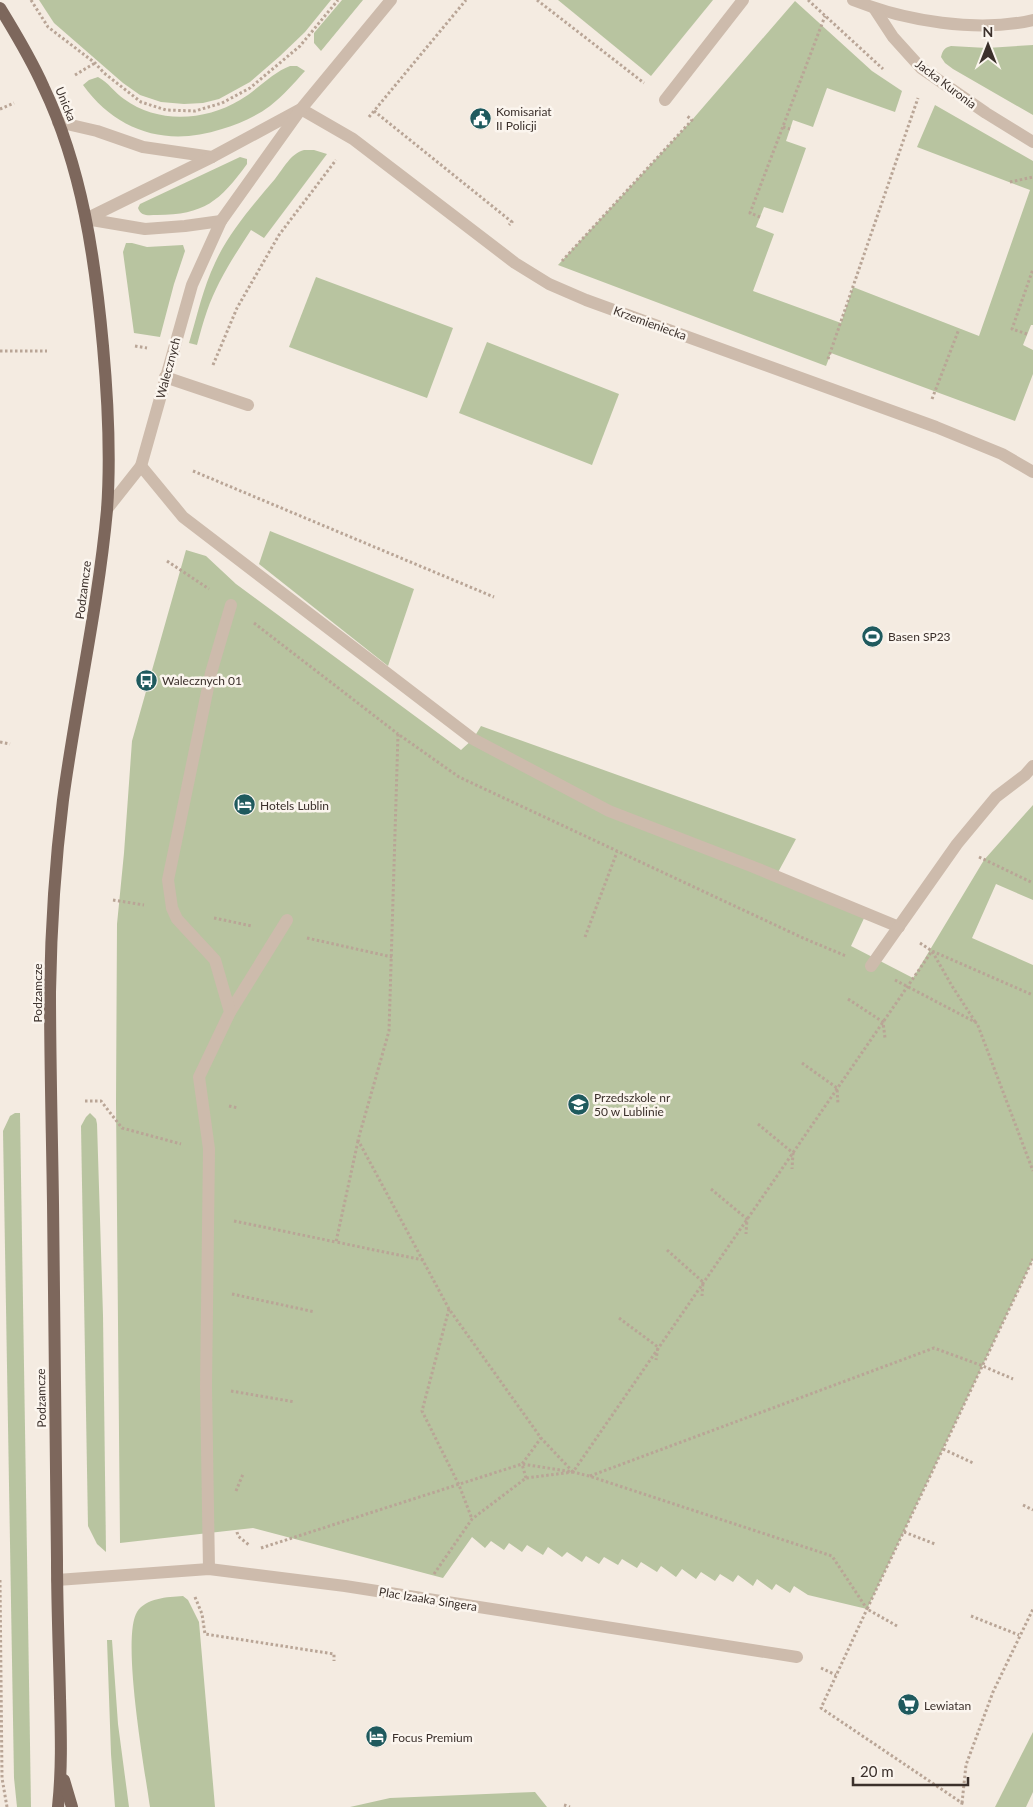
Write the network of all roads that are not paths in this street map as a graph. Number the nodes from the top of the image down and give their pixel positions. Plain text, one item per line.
1 (391, 0) edge
2 (743, 0) edge
3 (853, 0) edge
4 (874, 8) junction
5 (1, 13) edge
6 (1033, 20) edge
7 (666, 100) road end
8 (301, 109) junction
9 (58, 122) junction
10 (1033, 142) edge
11 (212, 157) junction
12 (86, 219) junction
13 (221, 221) junction
14 (165, 377) junction
15 (248, 405) dead end
16 (141, 466) junction
17 (1033, 472) edge
18 (107, 509) junction
19 (231, 604) road end
20 (1033, 766) edge
21 (287, 920) dead end
22 (899, 927) junction
23 (871, 966) road end
24 (230, 1012) junction
25 (209, 1569) junction
26 (57, 1580) junction
27 (797, 1658) dead end
28 (62, 1772) junction
29 (58, 1807) edge
30 (72, 1807) edge

1 - 8 street, Walecznych
2 - 7 street
3 - 4 street
4 - 6 street
4 - 10 street, Jacka Kuronia
5 - 9 main road, Unicka
8 - 11 street, Walecznych
8 - 13 street, Walecznych
8 - 17 street, Krzemieniecka
9 - 11 street
9 - 12 main road, Unicka
11 - 12 street, Walecznych
12 - 13 street
12 - 18 main road, Podzamcze
13 - 14 street, Walecznych
14 - 15 street
14 - 16 street, Walecznych
16 - 18 street, Walecznych
16 - 22 street
18 - 26 main road, Podzamcze
19 - 24 street
20 - 22 street
21 - 24 street
22 - 23 street
24 - 25 street
25 - 26 street, Plac Izaaka Singera
25 - 27 street, Plac Izaaka Singera
26 - 28 main road, Podzamcze
28 - 29 main road, Podzamcze
28 - 30 main road, Podzamcze

